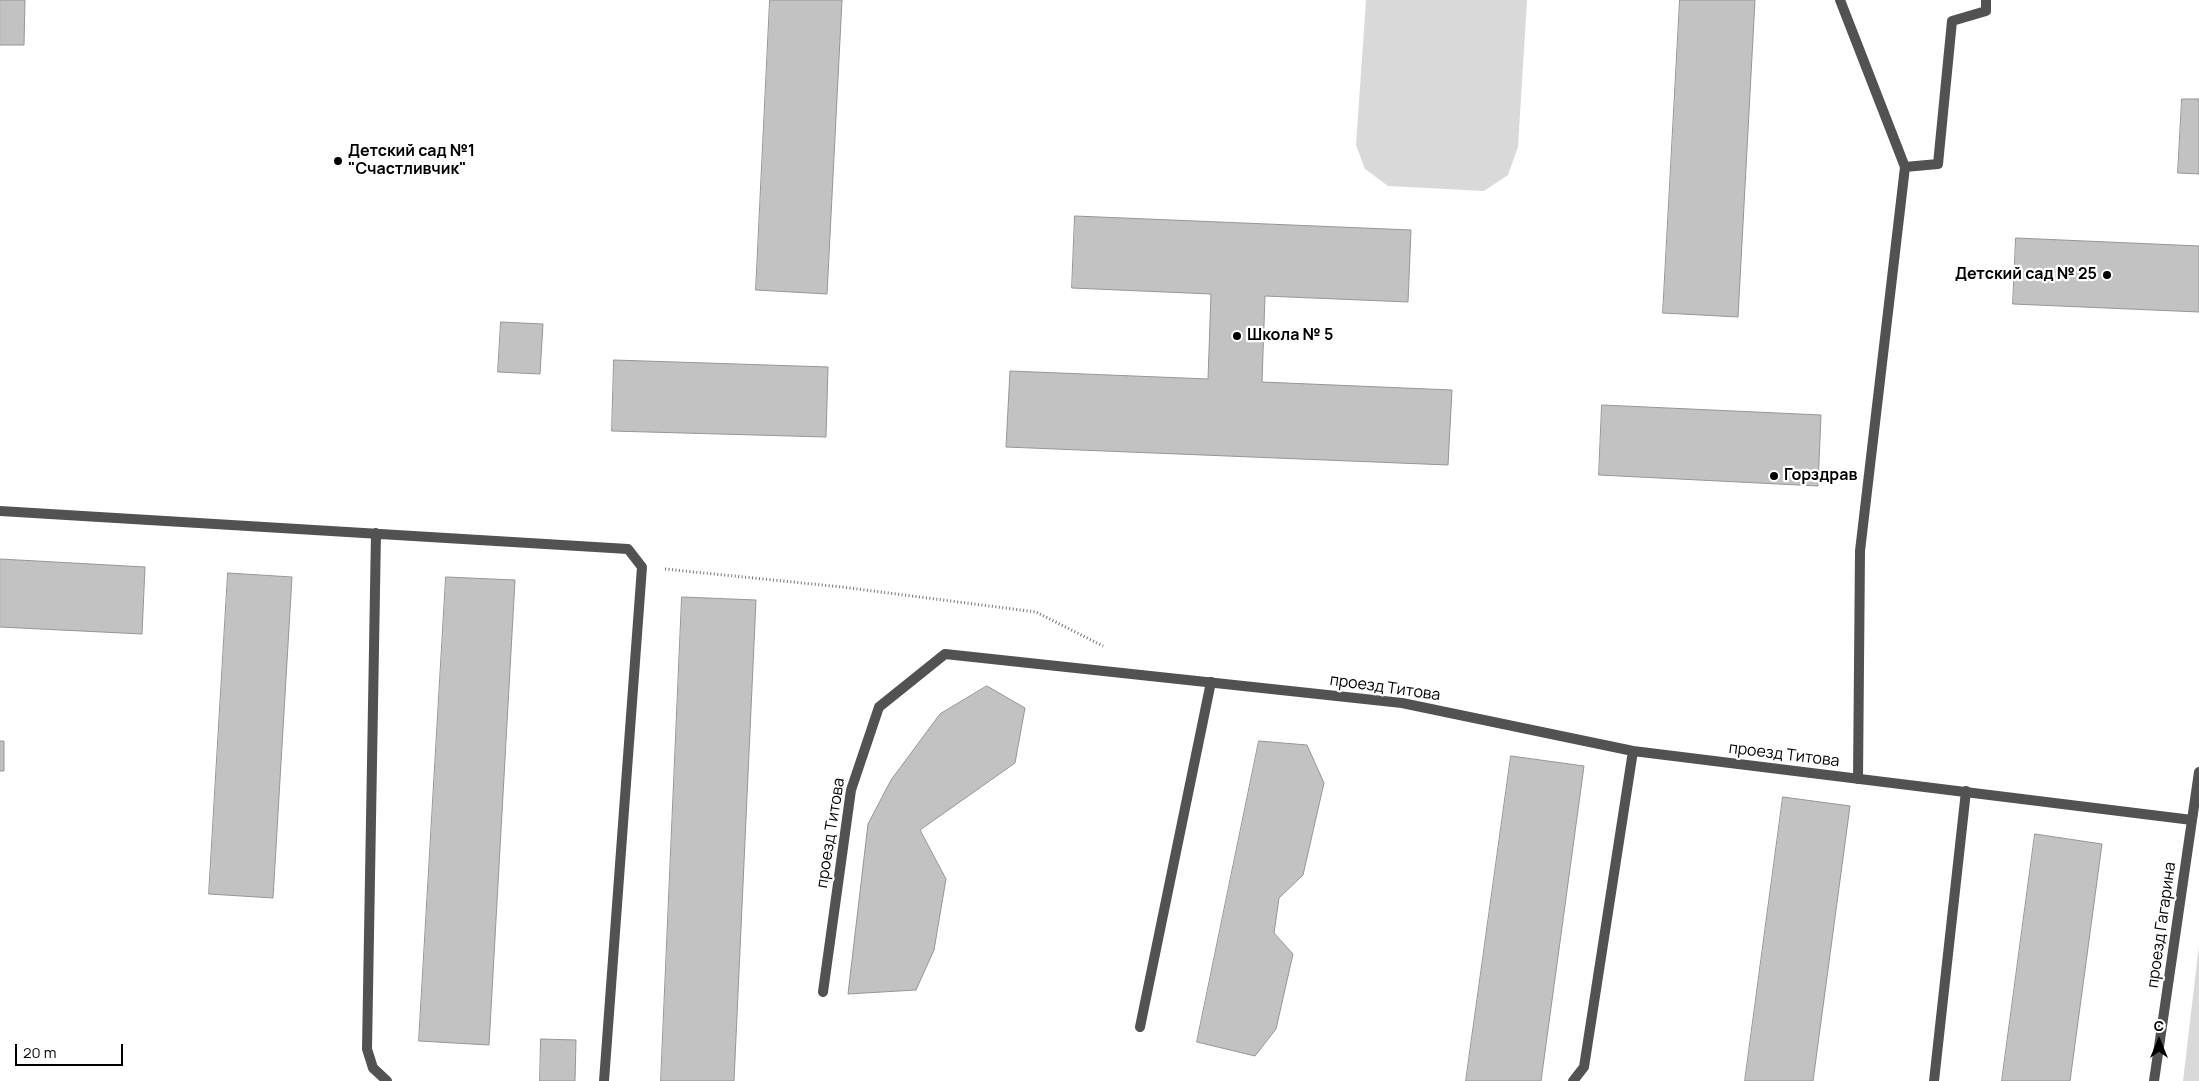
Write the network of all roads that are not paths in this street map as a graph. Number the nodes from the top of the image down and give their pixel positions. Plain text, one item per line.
1 (1840, 0) edge
2 (1986, 0) edge
3 (1905, 166) junction
4 (0, 511) edge
5 (376, 533) junction
6 (1211, 682) junction
7 (1633, 751) junction
8 (2199, 772) edge
9 (1858, 779) junction
10 (1966, 791) junction
11 (2196, 821) edge
12 (823, 992) dead end
13 (1140, 1027) dead end
14 (387, 1081) edge
15 (604, 1081) edge
16 (1573, 1081) edge
17 (1934, 1081) edge
18 (2154, 1081) edge

1 - 3 street
2 - 3 street
3 - 9 street
4 - 5 street
5 - 14 street
5 - 15 street
6 - 7 street, проезд Титова
6 - 12 street, проезд Титова
6 - 13 street
7 - 9 street, проезд Титова
7 - 16 street
8 - 11 street, проезд Гагарина
9 - 10 street, проезд Титова
10 - 11 street, проезд Титова
10 - 17 street
11 - 18 street, проезд Гагарина

